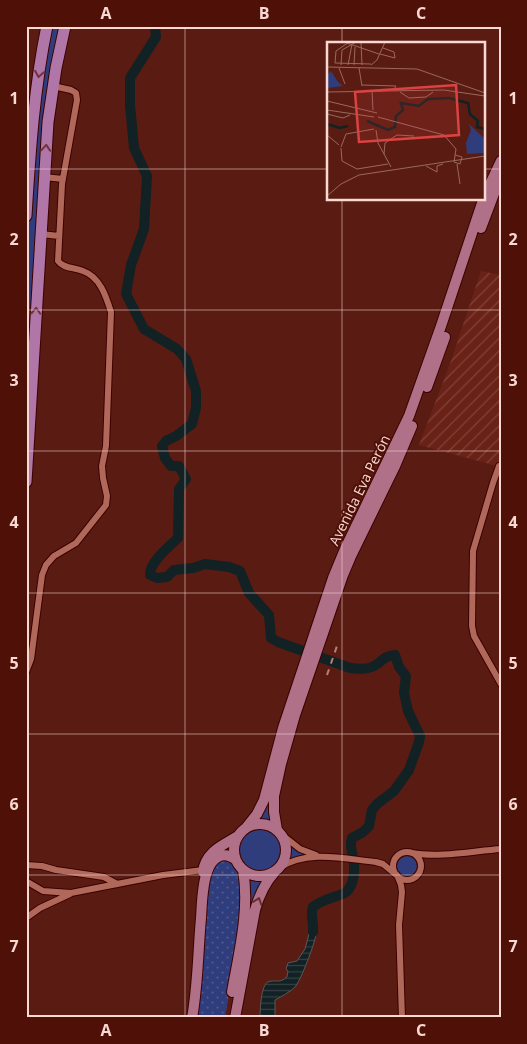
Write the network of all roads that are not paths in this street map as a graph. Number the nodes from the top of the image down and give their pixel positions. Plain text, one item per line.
1 (47, 26) edge
2 (65, 26) edge
3 (53, 86) junction
4 (501, 161) edge
5 (44, 177) junction
6 (501, 178) edge
7 (63, 179) junction
8 (484, 196) edge
9 (483, 200) edge
10 (26, 216) edge
11 (41, 234) junction
12 (59, 236) junction
13 (499, 466) dead end
14 (26, 482) edge
15 (319, 634) junction
16 (26, 672) edge
17 (305, 674) junction
18 (501, 684) edge
19 (242, 832) junction
20 (279, 832) junction
21 (501, 849) edge
22 (412, 853) junction
23 (439, 854) junction
24 (324, 857) junction
25 (396, 857) junction
26 (236, 860) junction
27 (376, 862) junction
28 (26, 865) edge
29 (421, 868) junction
30 (278, 869) junction
31 (203, 870) junction
32 (243, 870) junction
33 (396, 874) junction
34 (412, 879) junction
35 (26, 881) edge
36 (117, 884) junction
37 (203, 892) junction
38 (402, 892) junction
39 (71, 893) junction
40 (26, 918) edge
41 (192, 1018) edge
42 (228, 1018) edge
43 (235, 1018) edge
44 (402, 1018) edge

1 -> 10 highway
2 - 3 highway
5 -> 3 highway
3 - 7 street
4 - 8 main road, Avenida Eva Perón
5 - 7 street
5 - 11 highway
6 - 15 main road, Avenida Eva Perón
7 - 12 street
9 - 15 main road, Avenida Eva Perón
11 - 12 street
14 -> 11 highway
12 - 16 street
13 - 18 street
15 - 17 main road, Avenida Eva Perón
17 - 19 main road, Avenida Eva Perón
17 - 20 main road, Avenida Eva Perón
19 - 20 main road
19 - 26 main road
19 - 31 main road
20 - 24 street
20 - 30 main road
21 - 23 street
22 - 23 street
22 - 25 street
22 - 29 street
23 - 29 street
24 - 27 street
24 - 30 street
25 - 27 street
25 - 33 street
26 - 32 main road
26 - 37 main road
27 - 33 street
28 - 36 street
29 - 34 street
30 - 32 main road
43 -> 30 main road
31 - 36 street
31 - 37 main road
32 - 42 main road
33 - 34 street
33 - 38 street
34 - 38 street
35 - 39 street
36 - 39 street
37 - 41 main road
38 - 44 street
39 - 40 street

